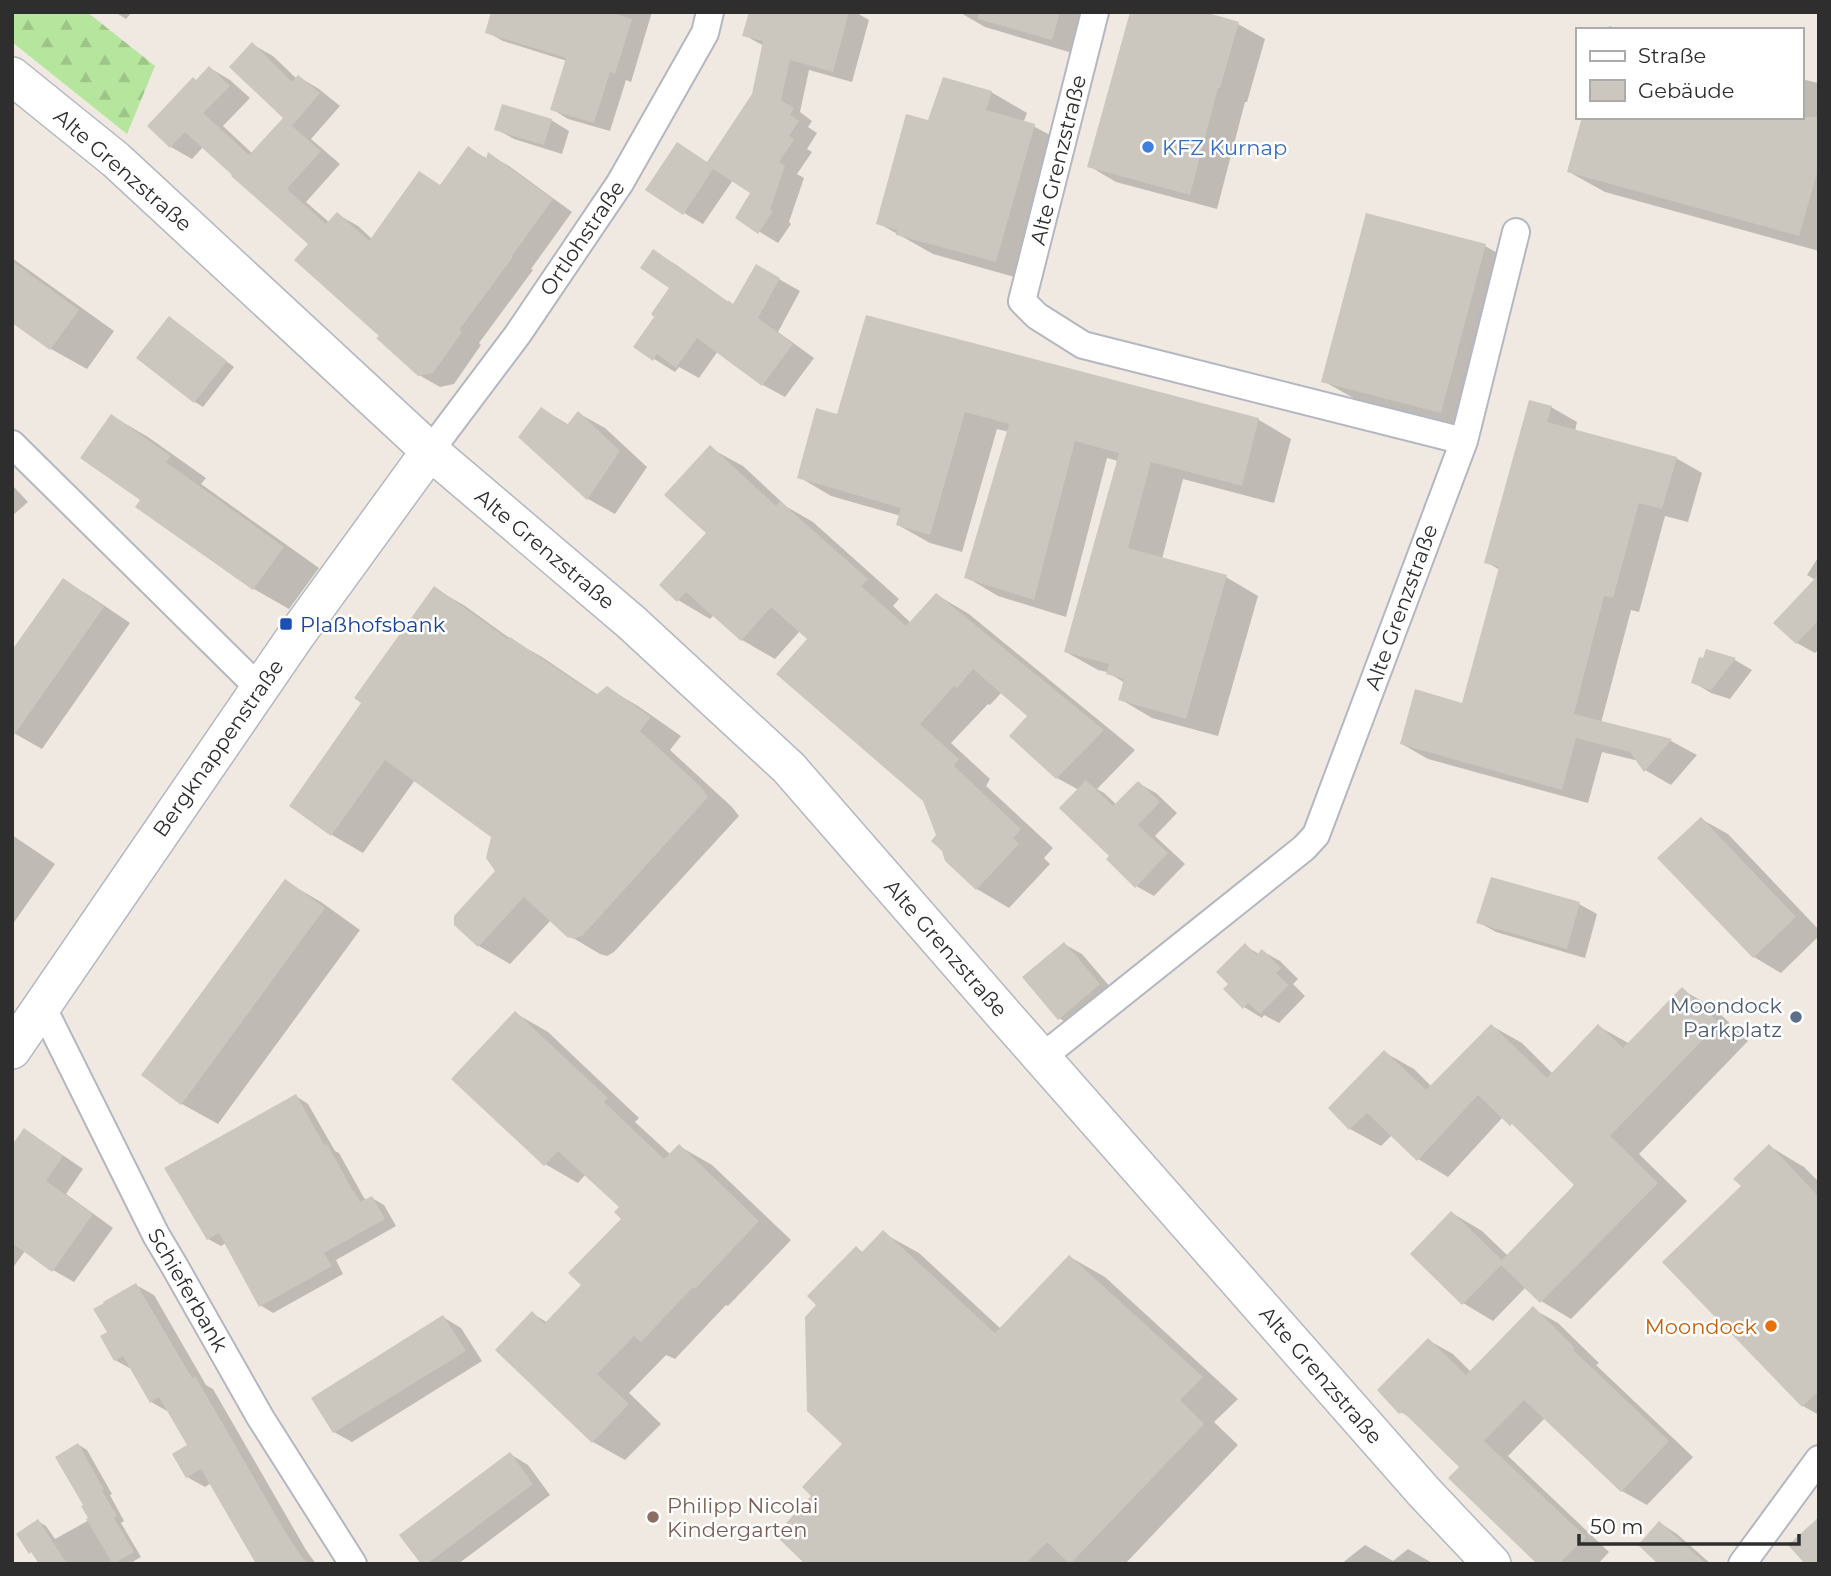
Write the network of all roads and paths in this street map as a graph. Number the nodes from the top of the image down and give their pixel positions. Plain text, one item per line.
1 (710, 12) edge
2 (1095, 12) edge
3 (12, 76) edge
4 (1516, 232) dead end
5 (1464, 440) junction
6 (12, 444) edge
7 (430, 451) junction
8 (260, 688) junction
9 (41, 1006) junction
10 (12, 1050) edge
11 (1041, 1058) junction
12 (1819, 1459) edge
13 (354, 1564) edge
14 (1492, 1564) edge
15 (1742, 1564) edge

1 - 7 street, Ortlohstraße
2 - 5 street, Alte Grenzstraße
3 - 7 street, Alte Grenzstraße
4 - 5 street, Alte Grenzstraße
5 - 11 street, Alte Grenzstraße
6 - 8 street
7 - 8 street, Bergknappenstraße
7 - 11 street, Alte Grenzstraße
8 - 9 street, Bergknappenstraße
9 - 10 street, Bergknappenstraße
9 - 13 street, Schieferbank
11 - 14 street, Alte Grenzstraße
12 - 15 street

